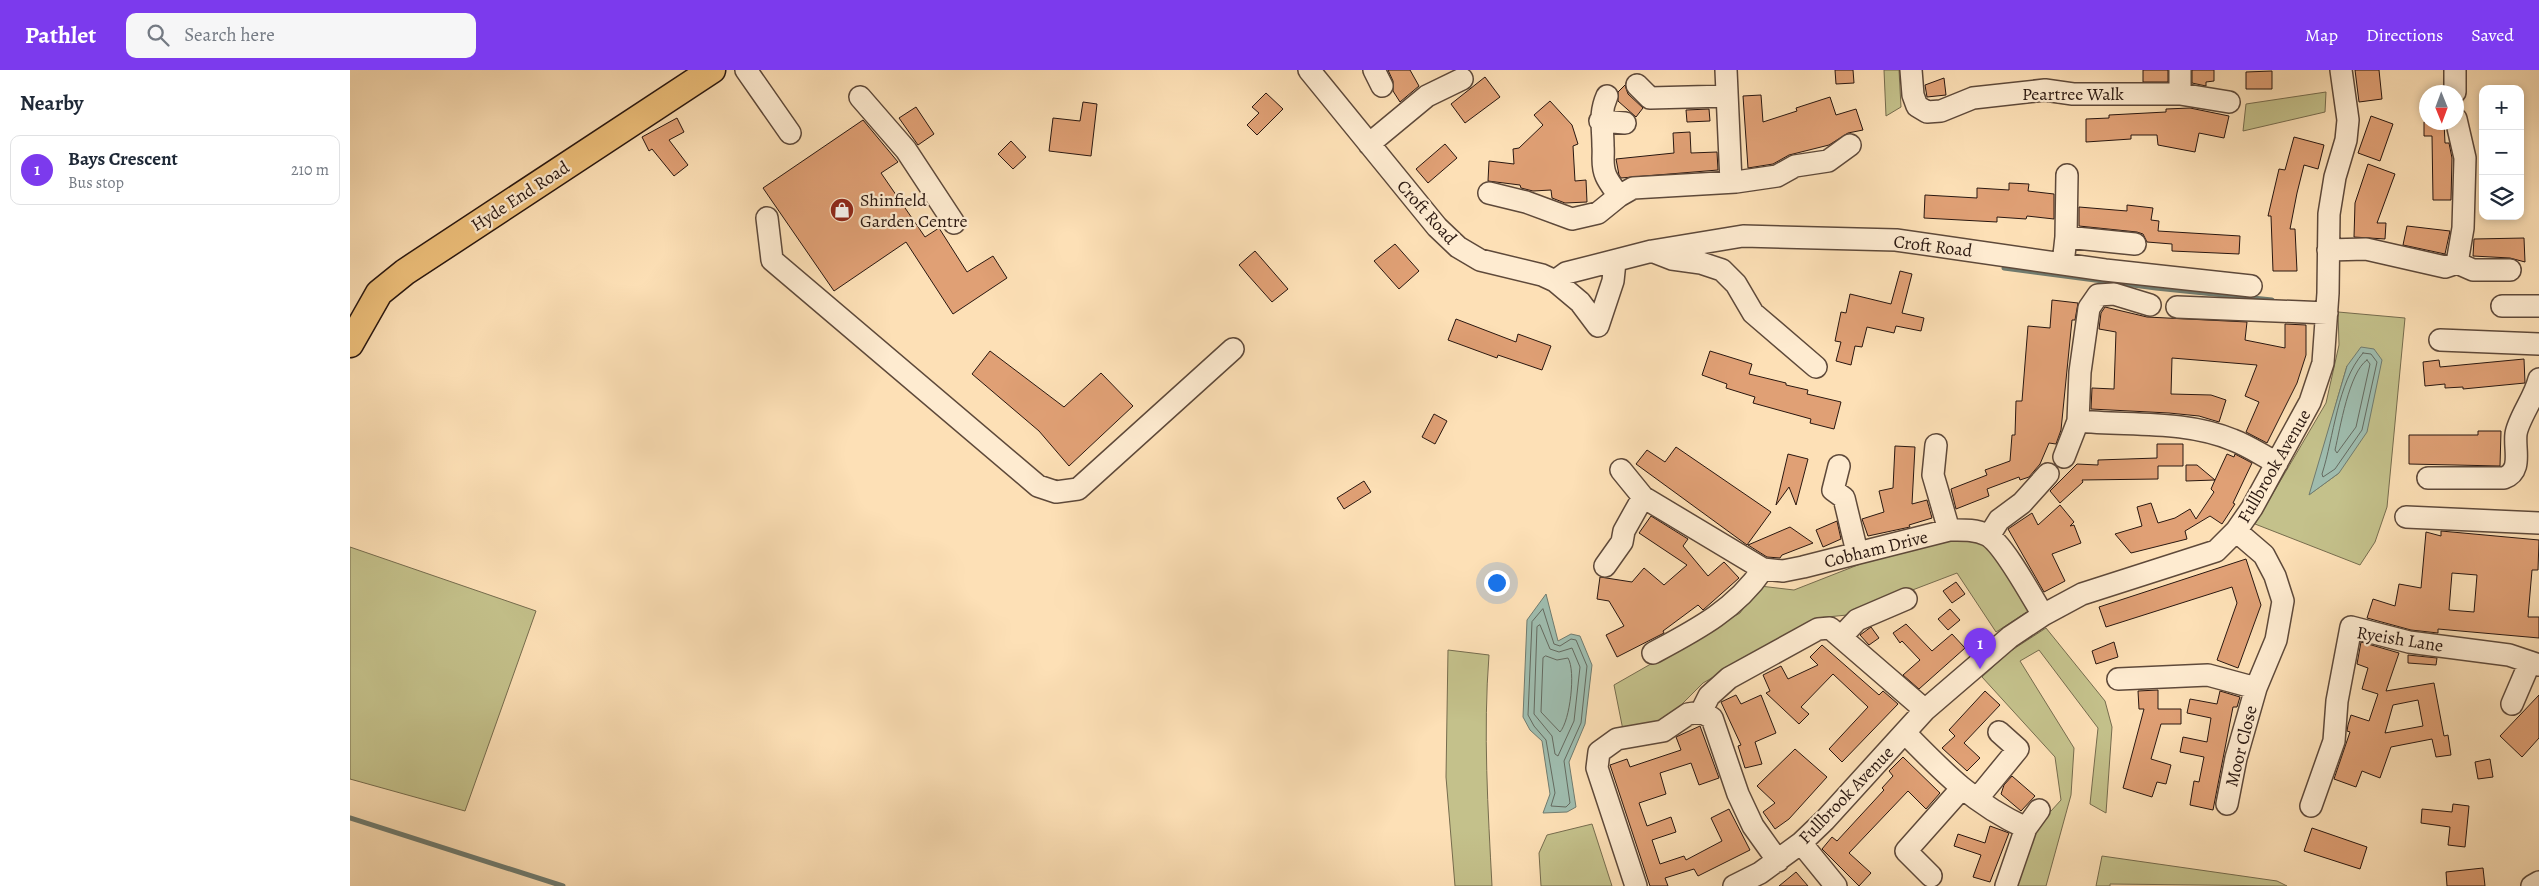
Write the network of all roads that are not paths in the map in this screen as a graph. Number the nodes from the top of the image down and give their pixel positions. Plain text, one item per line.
1 (712, 70) edge
2 (746, 70) edge
3 (1309, 70) edge
4 (1726, 70) edge
5 (1911, 70) edge
6 (2180, 70) edge
7 (2341, 70) edge
8 (2455, 70) edge
9 (1462, 79) dead end
10 (1636, 85) dead end
11 (2455, 85) edge
12 (2180, 94) junction
13 (1607, 96) dead end
14 (1727, 96) junction
15 (860, 97) dead end
16 (2229, 102) dead end
17 (1600, 120) junction
18 (1625, 123) dead end
19 (2459, 130) edge
20 (790, 133) dead end
21 (1369, 144) junction
22 (1850, 145) dead end
23 (2066, 175) dead end
24 (1731, 182) junction
25 (1489, 193) dead end
26 (1619, 196) junction
27 (767, 218) dead end
28 (954, 223) dead end
29 (2066, 237) junction
30 (2135, 244) dead end
31 (2328, 250) junction
32 (1652, 251) junction
33 (1615, 262) junction
34 (2457, 263) junction
35 (2063, 264) junction
36 (2510, 270) dead end
37 (1555, 280) junction
38 (2251, 286) dead end
39 (2150, 305) dead end
40 (2177, 306) dead end
41 (2502, 306) dead end
42 (2539, 306) edge
43 (2327, 313) junction
44 (2440, 340) dead end
45 (350, 344) edge
46 (2539, 344) edge
47 (1233, 349) dead end
48 (1816, 367) dead end
49 (2539, 379) edge
50 (2078, 421) junction
51 (1936, 445) dead end
52 (2064, 457) dead end
53 (2277, 464) junction
54 (1839, 466) dead end
55 (1621, 470) dead end
56 (2048, 474) dead end
57 (2428, 478) dead end
58 (1643, 497) junction
59 (2406, 517) dead end
60 (2539, 523) edge
61 (1949, 530) junction
62 (2236, 531) junction
63 (1988, 536) junction
64 (1858, 552) junction
65 (1605, 566) dead end
66 (1763, 569) junction
67 (1906, 599) dead end
68 (2043, 615) junction
69 (1842, 636) junction
70 (1653, 654) dead end
71 (2534, 663) edge
72 (2118, 678) dead end
73 (2256, 688) junction
74 (2512, 704) dead end
75 (1926, 710) junction
76 (1701, 712) junction
77 (1999, 732) dead end
78 (1905, 733) junction
79 (1969, 794) junction
80 (2227, 804) dead end
81 (2311, 806) dead end
82 (2039, 810) dead end
83 (2026, 828) junction
84 (1801, 843) junction
85 (1778, 861) junction
86 (1931, 876) dead end
87 (2008, 878) edge
88 (2539, 882) edge
89 (1636, 886) edge
90 (1734, 886) edge
91 (1836, 886) edge
92 (2532, 886) edge

1 - 45 main road, Hyde End Road
2 - 20 street
3 - 21 street, Croft Road
4 - 14 street
5 - 12 street, Peartree Walk
6 - 12 street
7 - 31 street, Fullbrook Avenue
8 - 11 street
9 - 21 street
10 - 14 street
12 - 16 street, Peartree Walk
13 - 17 street
14 - 24 street
15 - 28 street
17 - 18 street
17 - 26 street
19 - 34 street
21 - 37 street, Croft Road
22 - 24 street
23 - 29 street
24 - 26 street
25 - 26 street
27 - 47 street
29 - 30 street
29 - 35 street
31 - 34 street
31 - 43 street, Fullbrook Avenue
32 - 33 street, Croft Road
32 - 35 street, Croft Road
32 - 48 street
33 - 37 street, Croft Road
33 - 37 street
34 - 36 street
35 - 38 street, Croft Road
39 - 50 street
40 - 43 street
41 - 42 street
43 - 53 street, Fullbrook Avenue
44 - 46 street
49 - 57 street
50 - 52 street
50 - 53 street
51 - 61 street
53 - 62 street, Fullbrook Avenue
54 - 64 street
55 - 58 street, Cobham Drive
56 - 63 street
58 - 65 street
58 - 66 street, Cobham Drive
59 - 60 street
61 - 63 street, Cobham Drive
61 - 64 street, Cobham Drive
62 - 68 street, Fullbrook Avenue
62 - 73 street, Moor Close
63 - 68 street
64 - 66 street, Cobham Drive
66 - 70 street
67 - 69 street
68 - 75 street, Fullbrook Avenue
69 - 75 street
69 - 76 street
71 - 74 street
71 - 81 street, Ryeish Lane
72 - 73 street, Moor Close
73 - 80 street, Moor Close
75 - 78 street, Fullbrook Avenue
76 - 85 street
76 - 89 street
77 - 79 street
78 - 79 street, Fullbrook Avenue
78 - 84 street, Fullbrook Avenue
79 - 83 street, Fullbrook Avenue
79 - 86 street
82 - 83 street
83 - 87 street
84 - 85 street, Fullbrook Avenue
84 - 91 street
85 - 90 street, Fullbrook Avenue
88 - 92 street

